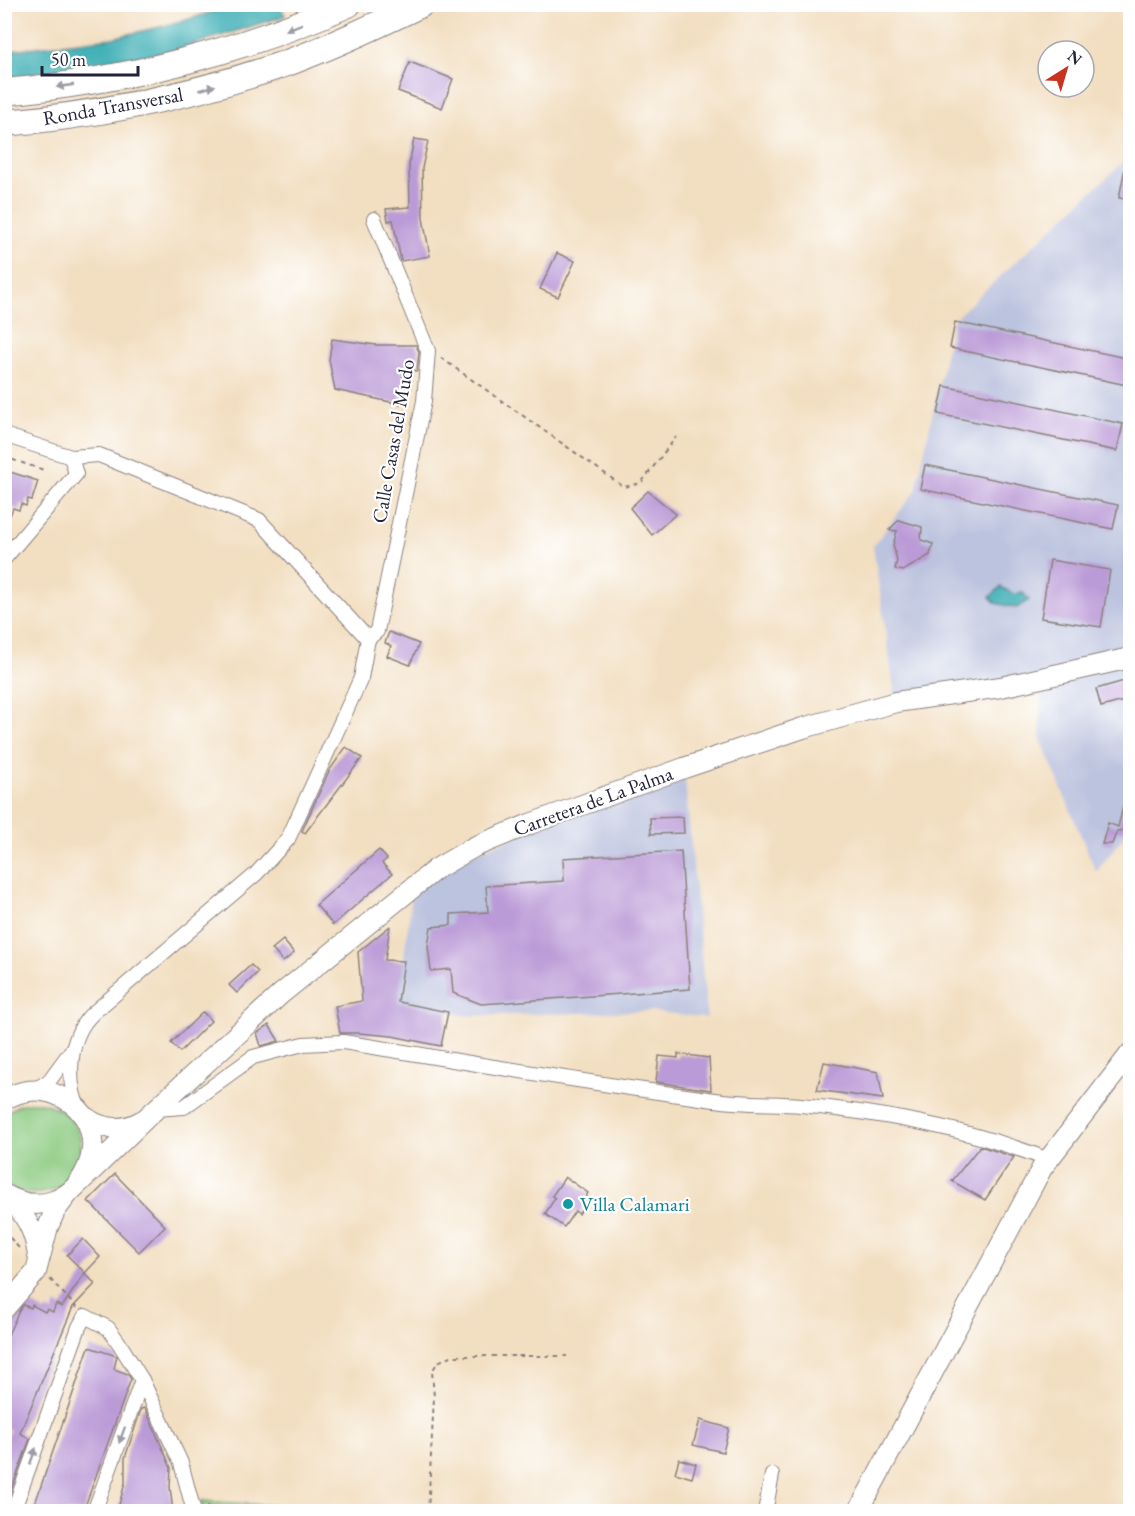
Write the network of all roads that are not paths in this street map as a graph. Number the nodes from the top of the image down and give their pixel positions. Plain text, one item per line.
1 (348, 4) edge
2 (422, 4) edge
3 (4, 92) edge
4 (4, 123) edge
5 (374, 219) dead end
6 (4, 435) edge
7 (70, 457) junction
8 (5, 557) edge
9 (368, 639) junction
10 (1131, 658) edge
11 (75, 1044) junction
12 (1131, 1054) edge
13 (27, 1091) junction
14 (4, 1100) edge
15 (80, 1112) junction
16 (150, 1114) junction
17 (1048, 1160) junction
18 (75, 1188) junction
19 (4, 1194) edge
20 (41, 1267) junction
21 (4, 1309) edge
22 (142, 1380) junction
23 (772, 1475) dead end
24 (13, 1512) edge
25 (94, 1512) edge
26 (194, 1512) edge
27 (765, 1512) edge
28 (858, 1512) edge

1 -> 3 highway, Ronda Transversal
4 -> 2 highway, Ronda Transversal
5 - 9 street, Calle Casas del Mudo
6 - 7 street
7 - 8 street
7 - 9 street
9 - 11 street, Calle Casas del Mudo
10 - 16 main road, Carretera de La Palma
11 - 13 street
11 - 15 street
12 - 17 main road
13 - 14 main road
13 - 15 main road, Carretera de La Palma
15 - 16 main road, Carretera de La Palma
15 - 18 main road
16 - 17 street
16 - 18 main road, Carretera de La Palma
17 - 28 main road
18 - 19 main road
18 - 20 main road
19 - 20 main road
20 - 21 main road
24 -> 22 street
22 -> 25 street
22 - 26 street
23 - 27 street

